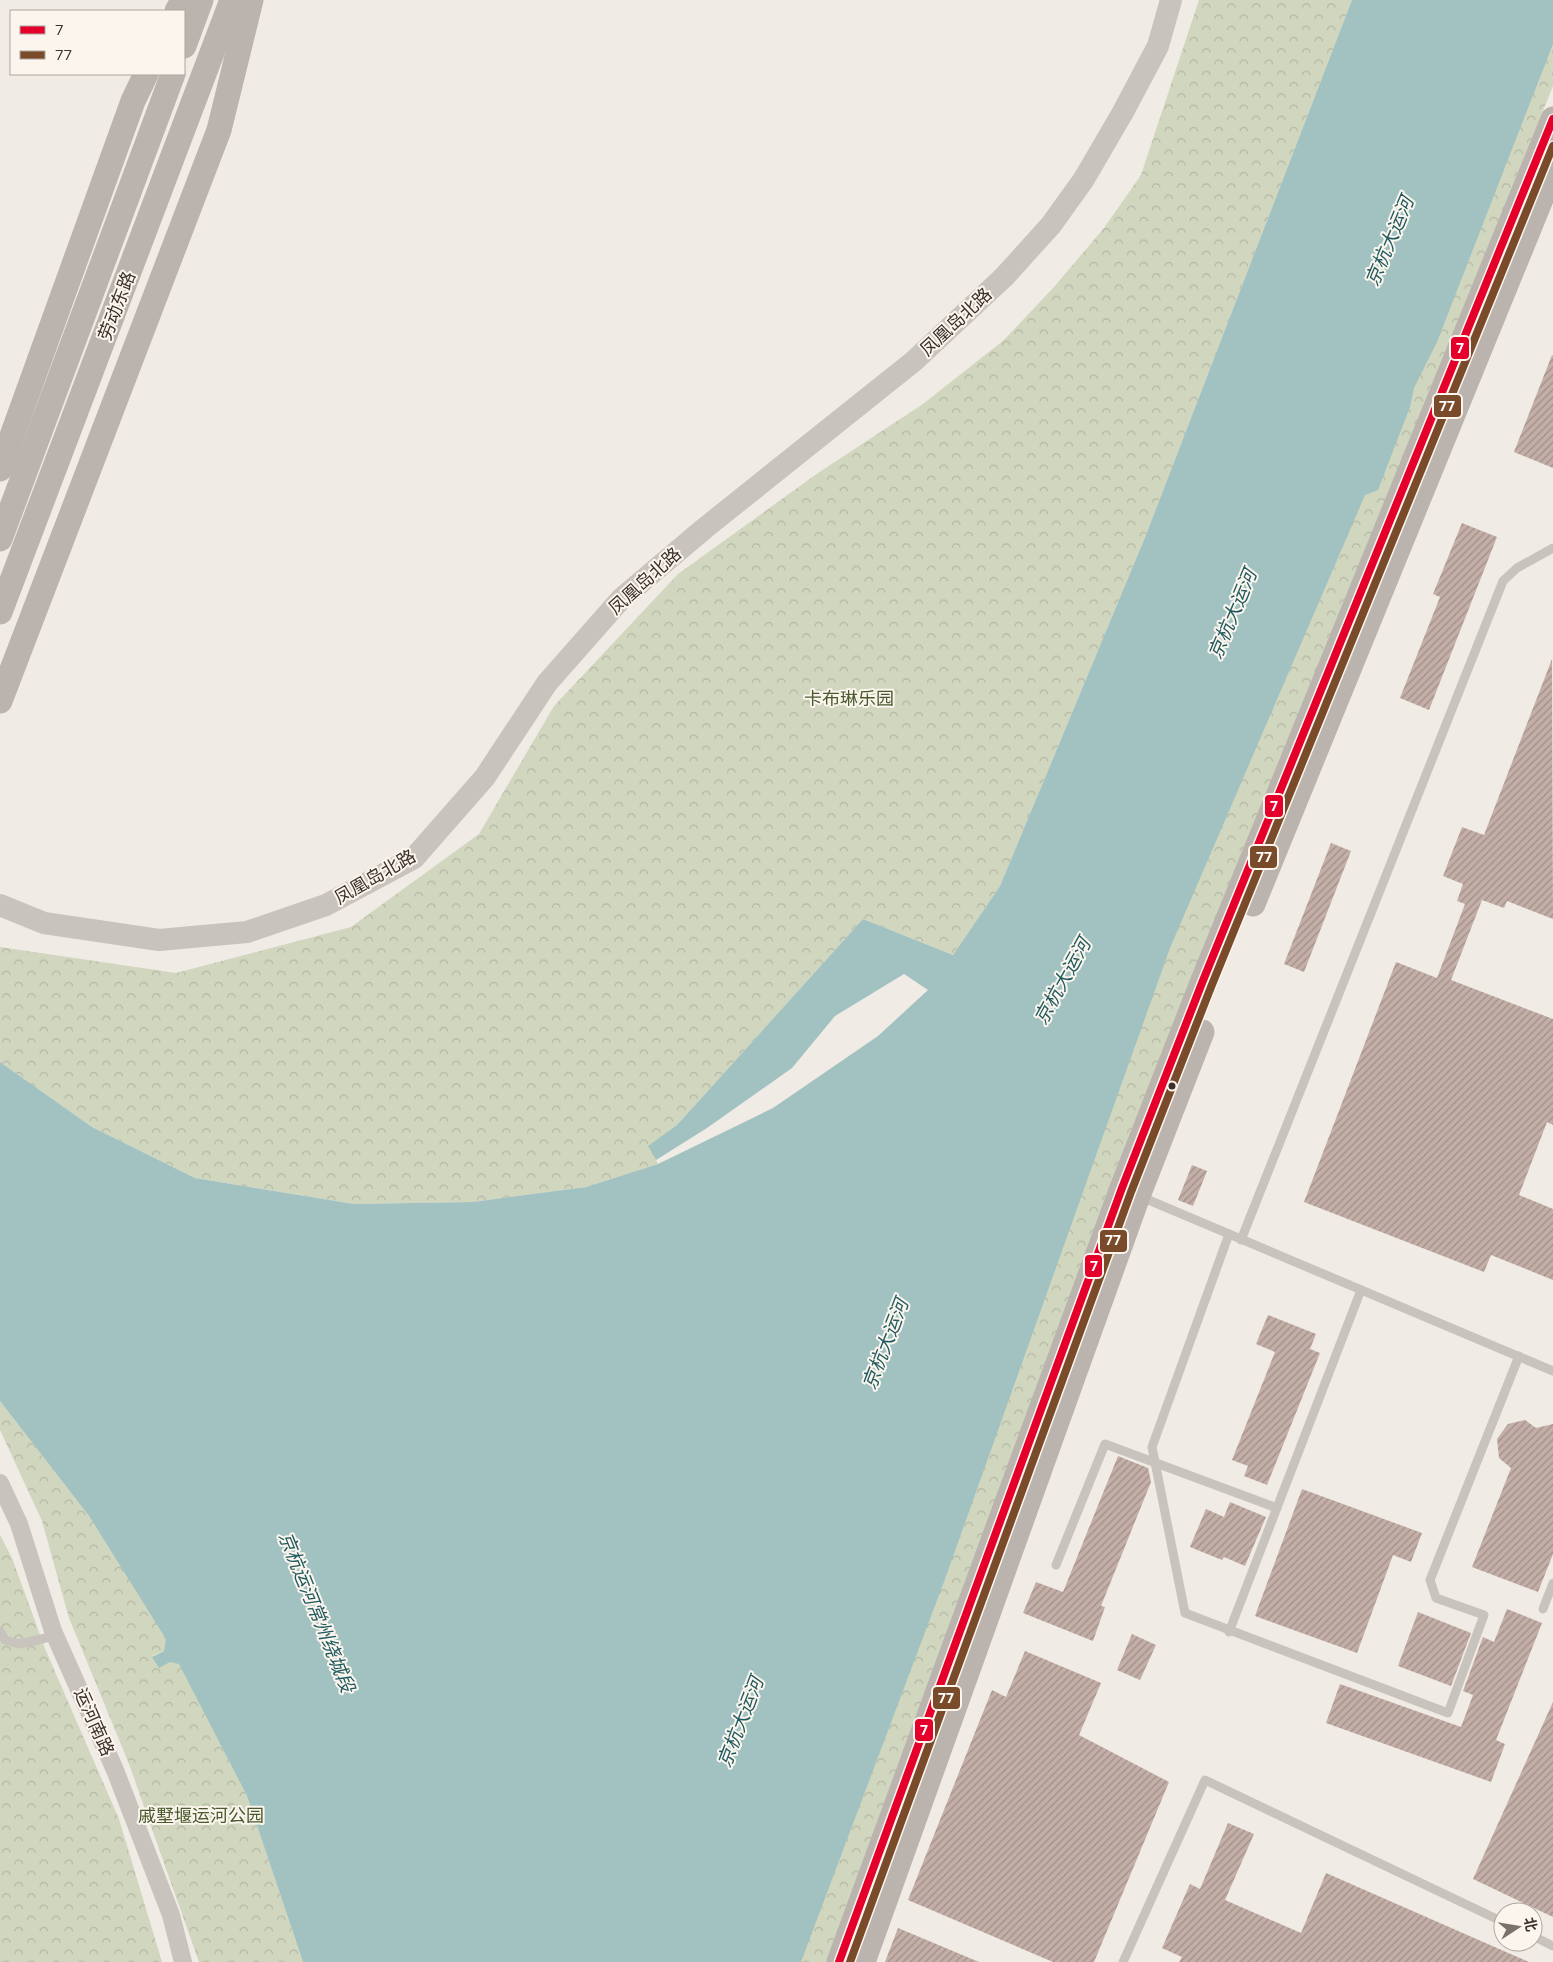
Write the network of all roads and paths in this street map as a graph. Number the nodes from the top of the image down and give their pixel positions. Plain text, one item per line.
1 (201, 0) edge
2 (232, 0) edge
3 (251, 0) edge
4 (1170, 0) edge
5 (185, 43) edge
6 (146, 75) edge
7 (173, 75) edge
8 (1553, 119) edge
9 (1553, 170) edge
10 (0, 469) edge
11 (0, 539) edge
12 (1553, 548) edge
13 (0, 612) edge
14 (0, 701) edge
15 (0, 905) edge
16 (1138, 1196) junction
17 (1229, 1234) junction
18 (1242, 1240) junction
19 (1361, 1290) junction
20 (1519, 1356) junction
21 (1553, 1371) edge
22 (1155, 1462) junction
23 (0, 1483) edge
24 (1277, 1508) junction
25 (1056, 1565) dead end
26 (1553, 1584) edge
27 (1543, 1608) dead end
28 (0, 1632) edge
29 (1229, 1632) junction
30 (55, 1636) junction
31 (1493, 1917) edge
32 (183, 1962) edge
33 (839, 1962) edge
34 (862, 1962) edge
35 (1123, 1962) edge

1 - 5 main road
2 - 13 main road, 劳动东路
3 - 14 main road
4 - 15 street, 凤凰岛北路
6 - 10 main road
7 - 11 main road, 劳动东路
8 - 33 main road
9 - 16 main road
12 - 18 lane
16 - 17 lane
16 - 34 main road
17 - 18 lane
17 - 22 lane
18 - 19 lane
19 - 20 lane
19 - 24 lane
20 - 21 lane
20 - 29 lane
22 - 24 lane
22 - 25 lane
22 - 29 lane
23 - 30 street, 运河南路
24 - 29 lane
26 - 27 lane
28 - 30 lane
30 - 32 street, 运河南路
31 - 35 lane

